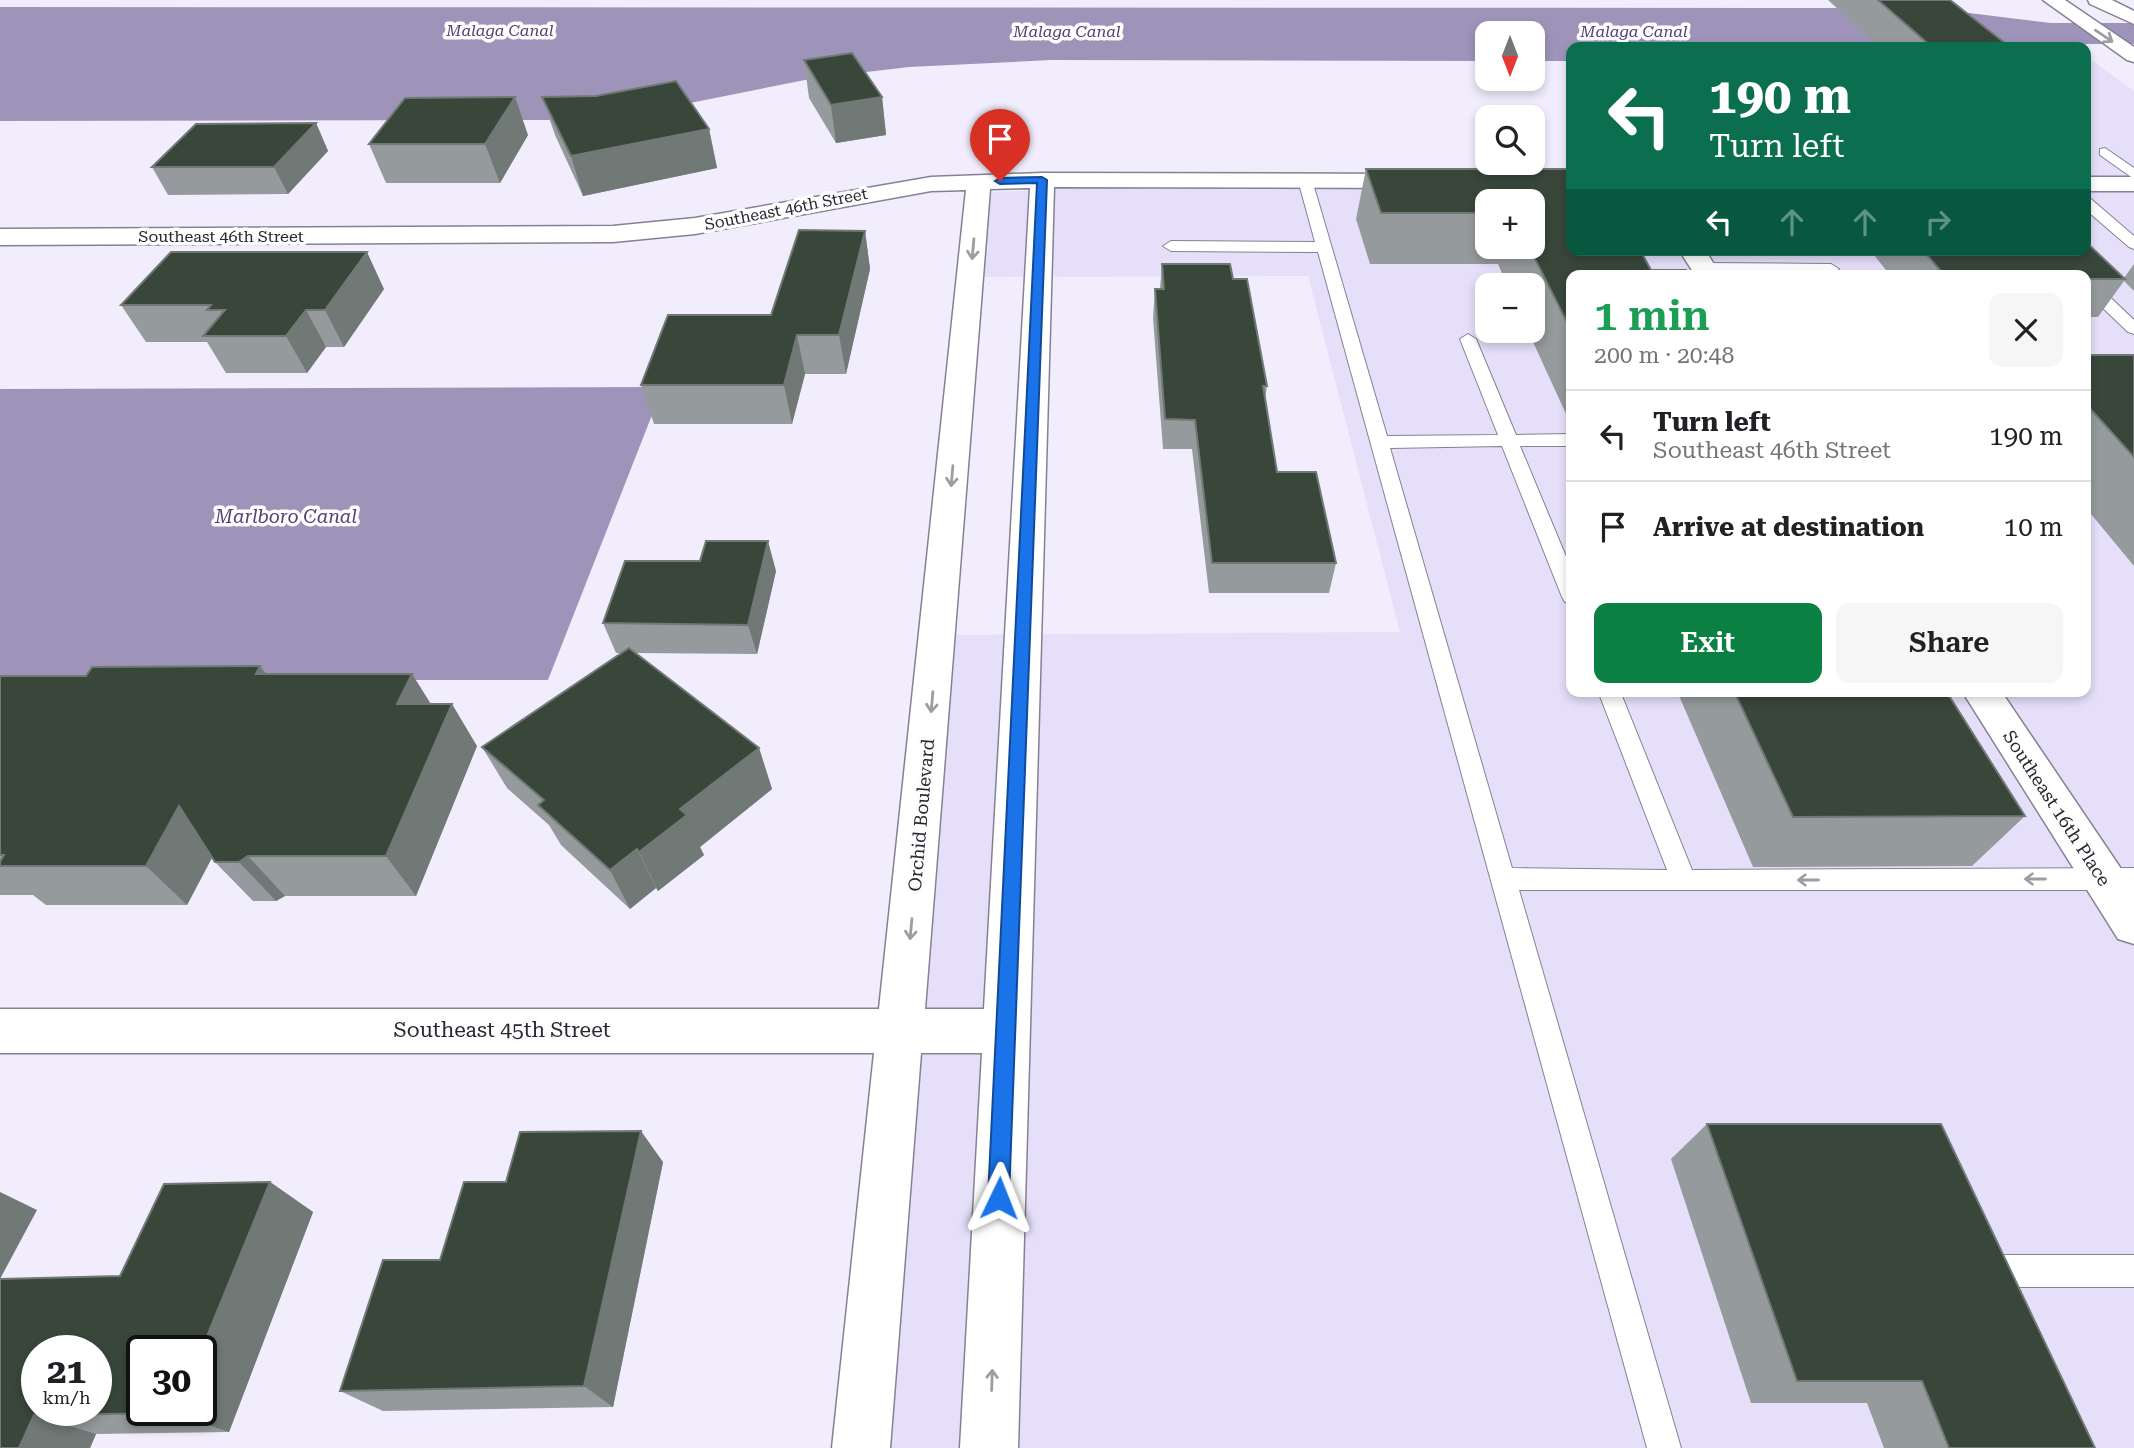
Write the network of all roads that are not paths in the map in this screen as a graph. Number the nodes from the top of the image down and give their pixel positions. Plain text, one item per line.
1 (2052, 0) edge
2 (2097, 0) edge
3 (2128, 11) edge
4 (2134, 56) edge
5 (2105, 152) dead end
6 (2134, 175) edge
7 (1042, 180) junction
8 (1305, 180) junction
9 (979, 181) junction
10 (1438, 181) edge
11 (2091, 184) edge
12 (2134, 184) edge
13 (2091, 206) edge
14 (0, 237) edge
15 (2134, 244) edge
16 (1171, 246) dead end
17 (1324, 247) junction
18 (1701, 264) edge
19 (1800, 270) edge
20 (2091, 288) edge
21 (2134, 329) edge
22 (1468, 339) dead end
23 (1509, 440) junction
24 (1566, 440) edge
25 (1380, 442) junction
26 (1566, 582) edge
27 (1611, 697) edge
28 (1985, 697) edge
29 (1504, 879) junction
30 (2119, 879) edge
31 (1684, 881) junction
32 (2134, 925) edge
33 (902, 1029) junction
34 (0, 1031) edge
35 (1005, 1031) junction
36 (1996, 1271) edge
37 (2134, 1271) edge
38 (862, 1448) edge
39 (989, 1448) edge
40 (1664, 1448) edge

1 -> 4 street
2 - 3 street
5 - 6 lane
7 - 8 street, Southeast 46th Street
7 - 9 street, Southeast 46th Street
7 - 35 street
8 - 10 street, Southeast 46th Street
8 - 17 lane
9 - 14 street, Southeast 46th Street
9 -> 33 street, Orchid Boulevard
11 - 12 street
13 - 15 lane
16 - 17 lane
17 - 25 lane
18 - 19 lane
20 - 21 lane
22 - 23 lane
23 - 24 lane
23 - 25 lane
23 - 26 lane
25 - 29 lane
27 - 31 lane
28 - 30 street, Southeast 16th Place
29 - 31 lane
29 - 40 lane
30 -> 31 lane
30 - 32 street, Southeast 16th Place
33 - 34 street, Southeast 45th Street
33 - 35 street, Southeast 45th Street
33 - 38 street, Orchid Boulevard
39 -> 35 street
36 - 37 lane

